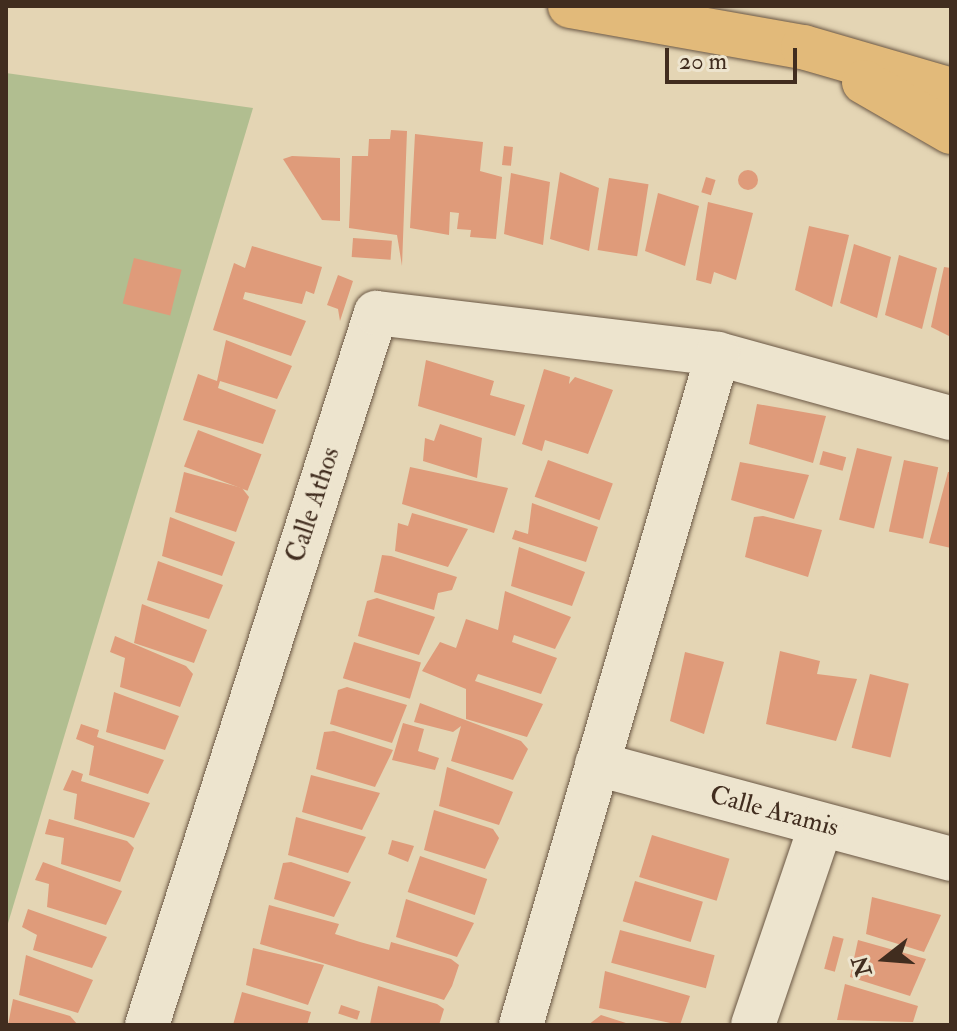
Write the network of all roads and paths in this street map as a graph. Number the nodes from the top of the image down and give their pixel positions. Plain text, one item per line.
1 (570, 6) edge
2 (803, 47) junction
3 (951, 90) edge
4 (951, 132) edge
5 (718, 354) junction
6 (951, 418) edge
7 (597, 764) junction
8 (821, 825) junction
9 (951, 859) edge
10 (147, 1025) edge
11 (521, 1025) edge
12 (753, 1025) edge

1 - 2 highway
2 - 3 highway
2 - 4 highway
5 - 6 street, Calle Athos
5 - 7 street
5 - 10 street, Calle Athos
7 - 8 street, Calle Aramis
7 - 11 street
8 - 9 street, Calle Aramis
8 - 12 street

